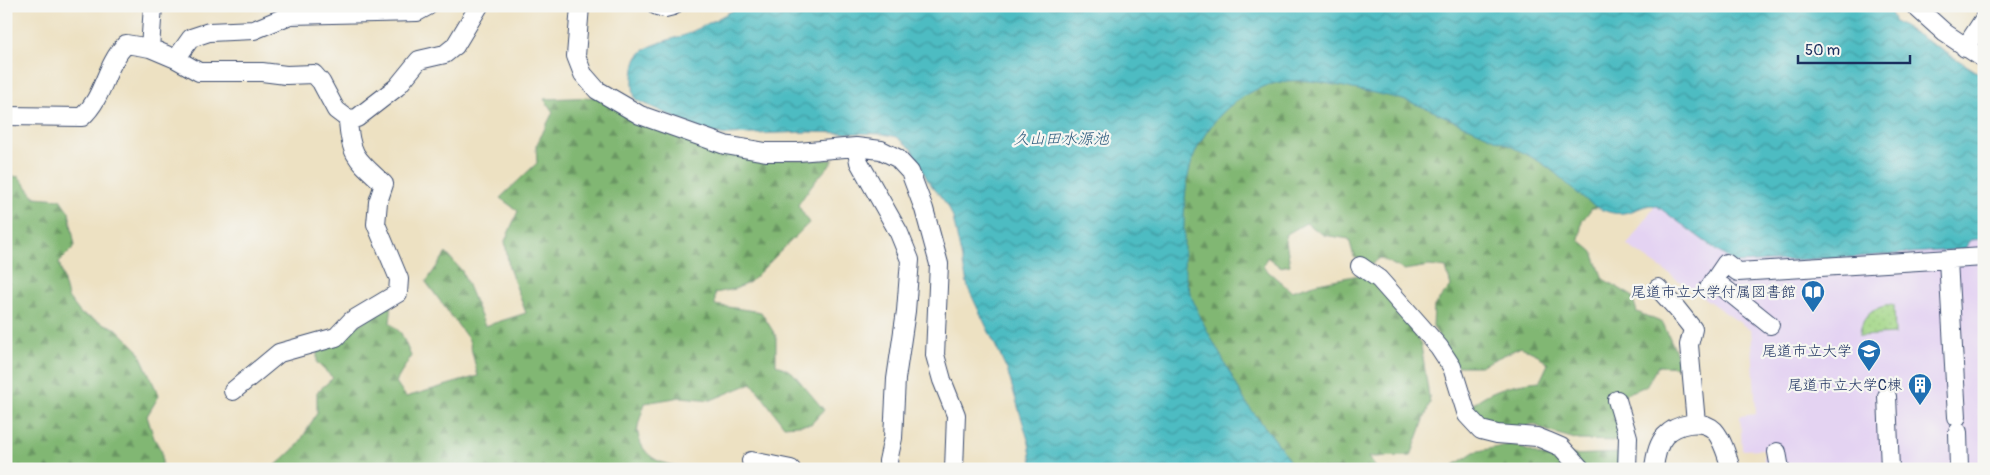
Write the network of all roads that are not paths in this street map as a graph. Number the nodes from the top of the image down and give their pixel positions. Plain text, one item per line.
1 (152, 6) edge
2 (428, 6) edge
3 (479, 6) edge
4 (580, 6) edge
5 (657, 6) edge
6 (673, 6) edge
7 (1915, 6) edge
8 (1984, 19) edge
9 (150, 48) junction
10 (1965, 48) junction
11 (176, 59) junction
12 (1984, 60) edge
13 (6, 116) edge
14 (348, 119) junction
15 (856, 147) junction
16 (1984, 257) edge
17 (1948, 260) junction
18 (1360, 266) dead end
19 (1658, 288) dead end
20 (1770, 325) dead end
21 (232, 391) dead end
22 (1887, 396) dead end
23 (1616, 400) dead end
24 (1696, 424) junction
25 (751, 461) dead end
26 (792, 469) edge
27 (889, 469) edge
28 (954, 469) edge
29 (1581, 469) edge
30 (1628, 469) edge
31 (1654, 469) edge
32 (1731, 469) edge
33 (1890, 469) edge
34 (1959, 469) edge

1 - 9 street
2 - 11 street
3 - 14 street
4 - 15 street
5 - 6 street
7 - 10 street
8 - 10 street
9 - 11 street
9 - 13 street
10 - 12 street
11 - 14 street
14 - 21 street
15 - 27 street
15 - 28 street
16 - 17 street
17 - 20 street
17 - 34 street
18 - 29 street
19 - 24 street
22 - 33 street
23 - 30 street
24 - 31 street
24 - 32 street
25 - 26 street

